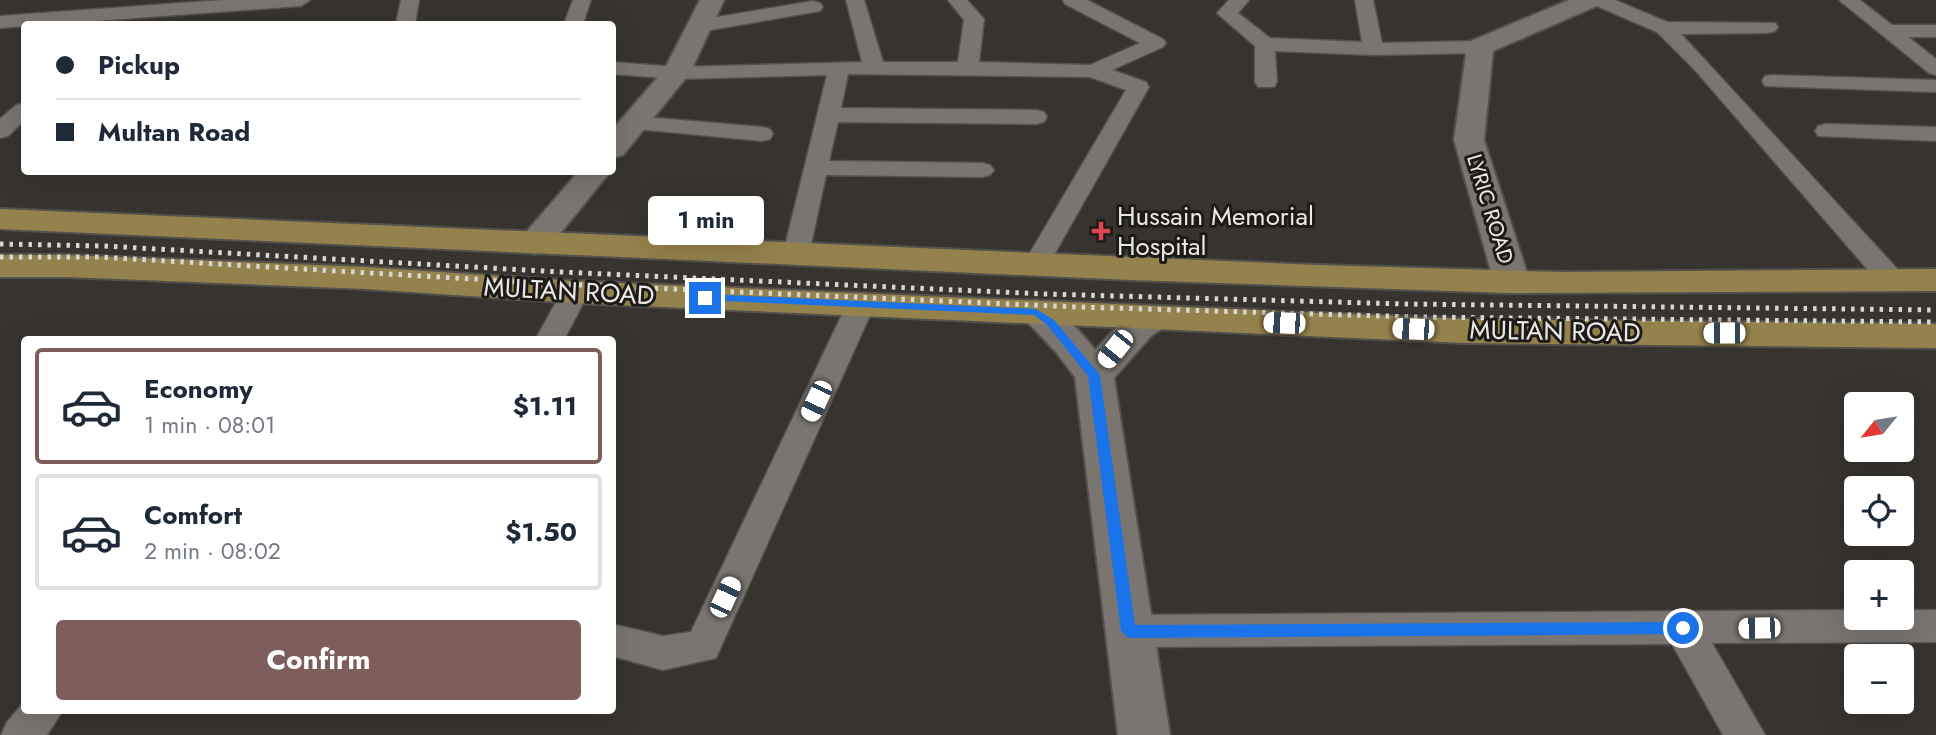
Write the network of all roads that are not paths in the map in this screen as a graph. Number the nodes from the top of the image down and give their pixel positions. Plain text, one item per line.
1 (301, 0) edge
2 (410, 0) edge
3 (582, 0) edge
4 (712, 0) edge
5 (855, 0) edge
6 (957, 0) edge
7 (1072, 0) edge
8 (1240, 0) edge
9 (1364, 0) edge
10 (1590, 0) edge
11 (1599, 0) edge
12 (1848, 0) edge
13 (265, 2) edge
14 (181, 5) edge
15 (813, 7) dead end
16 (129, 13) edge
17 (245, 21) edge
18 (406, 21) edge
19 (576, 21) edge
20 (0, 22) edge
21 (699, 26) junction
22 (1768, 27) dead end
23 (1664, 28) junction
24 (1888, 32) junction
25 (1936, 32) edge
26 (1265, 44) junction
27 (1480, 47) junction
28 (1373, 49) junction
29 (616, 68) edge
30 (839, 68) junction
31 (874, 68) junction
32 (968, 68) junction
33 (1936, 69) edge
34 (1093, 71) junction
35 (676, 73) junction
36 (1773, 81) dead end
37 (1266, 82) dead end
38 (1936, 86) edge
39 (21, 113) edge
40 (828, 115) junction
41 (1036, 117) dead end
42 (0, 131) edge
43 (1826, 131) dead end
44 (762, 134) dead end
45 (1936, 134) edge
46 (621, 136) edge
47 (816, 168) junction
48 (982, 170) dead end
49 (592, 175) edge
50 (0, 219) edge
51 (232, 228) junction
52 (534, 244) junction
53 (796, 254) junction
54 (1037, 263) junction
55 (0, 266) edge
56 (190, 271) junction
57 (1892, 280) junction
58 (1936, 281) edge
59 (1512, 282) junction
60 (575, 292) junction
61 (861, 304) junction
62 (1036, 312) junction
63 (1154, 318) junction
64 (551, 336) edge
65 (1936, 336) edge
66 (1094, 375) junction
67 (1936, 626) edge
68 (1683, 628) junction
69 (1128, 631) junction
70 (616, 641) edge
71 (39, 714) edge
72 (21, 735) edge
73 (1144, 735) edge
74 (1745, 735) edge

1 - 13 street
2 - 18 street
3 - 19 street
4 - 21 street
5 - 31 street
6 - 32 street
7 - 34 street
8 - 26 street
9 - 28 street
10 - 27 street
11 - 23 street
12 - 24 street
13 - 14 street
13 - 17 street
14 - 16 street
15 - 21 street
16 - 20 street
21 - 35 street
22 - 23 street
23 - 57 street
24 - 25 street
24 - 33 street
26 - 28 street
26 - 37 street
27 - 28 street
27 - 59 street, LYRIC ROAD
29 - 35 street
30 - 31 street
30 - 35 street
30 - 40 street
31 - 32 street
32 - 34 street
34 - 54 street
35 - 46 street
36 - 38 street
39 - 42 street
40 - 41 street
40 - 47 street
43 - 45 street
44 - 46 street
47 - 48 street
47 - 53 street
49 - 52 street
50 - 51 main road, MULTAN ROAD
51 - 52 main road, MULTAN ROAD
51 - 56 main road
52 - 53 main road, MULTAN ROAD
53 - 54 main road, MULTAN ROAD
54 - 59 main road, MULTAN ROAD
55 - 56 main road, MULTAN ROAD
56 - 60 main road, MULTAN ROAD
57 - 58 main road, MULTAN ROAD
57 - 59 main road, MULTAN ROAD
60 - 61 main road, MULTAN ROAD
60 - 64 street
61 - 62 main road, MULTAN ROAD
61 - 70 street
62 - 63 main road, MULTAN ROAD
62 - 66 street
63 - 65 main road, MULTAN ROAD
63 - 66 street
66 - 69 street
67 - 68 street
68 - 69 street
68 - 74 street
69 - 73 street
71 - 72 street

